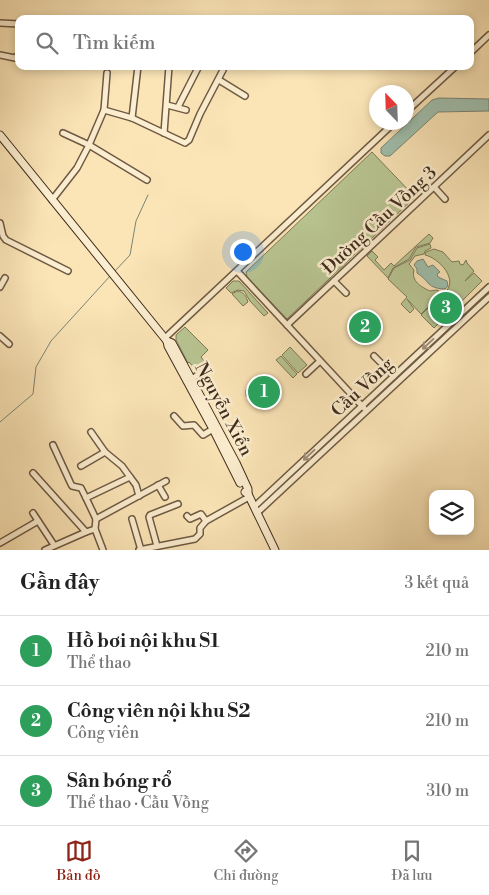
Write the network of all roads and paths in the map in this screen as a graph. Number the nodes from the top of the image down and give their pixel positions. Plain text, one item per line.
1 (0, 23) edge
2 (15, 24) edge
3 (489, 35) edge
4 (474, 48) edge
5 (0, 55) edge
6 (15, 58) edge
7 (138, 70) edge
8 (169, 70) edge
9 (197, 70) edge
10 (223, 70) dead end
11 (452, 70) edge
12 (107, 73) dead end
13 (219, 80) junction
14 (245, 96) dead end
15 (167, 105) junction
16 (414, 105) edge
17 (178, 107) junction
18 (104, 110) junction
19 (186, 110) dead end
20 (132, 118) junction
21 (387, 130) edge
22 (63, 133) dead end
23 (164, 133) junction
24 (0, 135) edge
25 (489, 135) edge
26 (89, 145) junction
27 (146, 180) dead end
28 (434, 187) junction
29 (446, 199) dead end
30 (52, 200) junction
31 (0, 223) edge
32 (68, 271) dead end
33 (237, 271) junction
34 (5, 278) dead end
35 (334, 281) junction
36 (0, 287) edge
37 (489, 287) edge
38 (346, 293) dead end
39 (489, 297) edge
40 (287, 325) junction
41 (0, 336) edge
42 (166, 340) junction
43 (9, 344) dead end
44 (374, 356) dead end
45 (320, 361) junction
46 (203, 371) dead end
47 (306, 374) dead end
48 (394, 376) junction
49 (192, 379) junction
50 (362, 406) junction
51 (366, 411) junction
52 (174, 416) dead end
53 (213, 429) junction
54 (92, 432) dead end
55 (53, 445) dead end
56 (105, 452) junction
57 (82, 466) dead end
58 (33, 473) dead end
59 (130, 477) junction
60 (166, 481) dead end
61 (158, 485) junction
62 (139, 496) junction
63 (248, 496) junction
64 (165, 497) dead end
65 (86, 498) junction
66 (178, 504) dead end
67 (255, 510) junction
68 (33, 513) dead end
69 (187, 516) dead end
70 (96, 519) junction
71 (132, 519) dead end
72 (38, 521) junction
73 (206, 521) junction
74 (95, 529) junction
75 (86, 532) junction
76 (0, 543) edge
77 (54, 545) junction
78 (157, 546) junction
79 (45, 550) edge
80 (103, 550) edge
81 (140, 550) edge
82 (275, 550) edge

1 - 2 street
3 - 4 street
5 - 6 street
7 - 20 street
8 - 15 street
9 - 17 street
10 - 13 street
11 - 16 street
12 - 18 street
13 - 14 street
13 - 23 street
15 - 17 street
15 - 23 street
17 - 19 street
18 - 20 street
18 - 26 street
20 - 23 street
21 - 33 street
22 - 26 street
24 - 30 main road
25 - 28 street, Đường Cầu Vồng 3
26 - 27 street
26 - 30 street
28 - 29 street
28 - 35 street, Đường Cầu Vồng 3
30 - 42 main road, Nguyễn Xiển
31 - 32 street
33 - 40 street
33 - 42 street
34 - 36 street
35 - 38 street
35 - 40 street, Đường Cầu Vồng 3
37 -> 48 street, Cầu Vồng
39 - 51 street, Cầu Vồng
40 - 45 street
41 - 43 street
42 - 49 main road, Nguyễn Xiển
42 - 53 main road, Nguyễn Xiển
44 - 48 street
45 - 47 street
45 - 50 street
46 - 49 street
48 - 50 street, Cầu Vồng
49 - 63 main road, Nguyễn Xiển
50 - 51 street
50 -> 67 street, Cầu Vồng
51 - 67 street, Cầu Vồng
52 - 53 street
53 - 63 main road, Nguyễn Xiển
54 - 56 street
55 - 65 street
56 - 57 street
56 - 59 street
58 - 75 street
59 - 62 street
59 - 65 street
60 - 61 street
61 - 62 street
61 - 64 street
62 - 70 street
63 - 67 main road, Nguyễn Xiển
63 - 73 street
65 - 70 street
66 - 78 street
67 - 82 main road, Nguyễn Xiển
68 - 72 street
69 - 73 street
70 - 74 street
71 - 81 street
72 - 76 street
72 - 77 street
73 - 78 street
74 - 75 street
74 - 80 street
75 - 77 street
77 - 79 street
78 - 81 street

